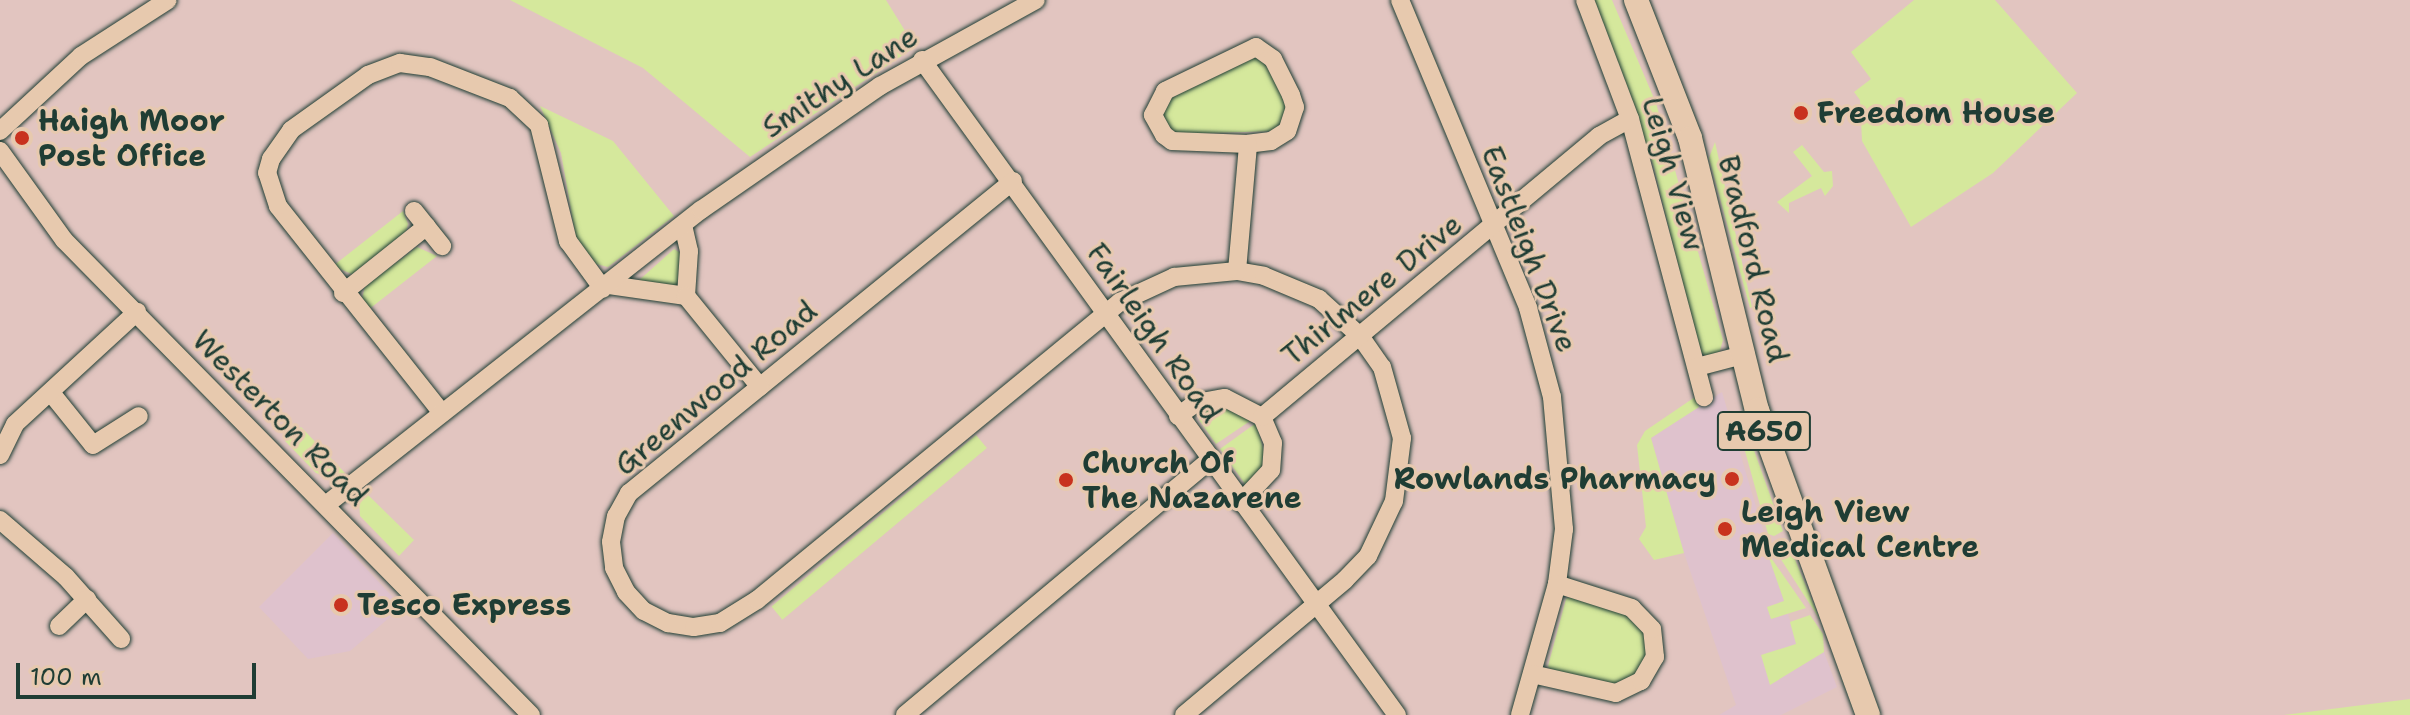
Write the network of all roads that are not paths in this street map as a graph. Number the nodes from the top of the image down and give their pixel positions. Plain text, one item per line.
1 (168, 0) edge
2 (1036, 0) edge
3 (1400, 0) edge
4 (1585, 0) edge
5 (1636, 0) edge
6 (1646, 11) edge
7 (922, 60) junction
8 (1630, 119) junction
9 (0, 131) edge
10 (1248, 144) junction
11 (0, 151) edge
12 (1013, 181) junction
13 (414, 211) dead end
14 (683, 225) junction
15 (427, 226) junction
16 (1491, 228) junction
17 (442, 246) dead end
18 (1237, 271) junction
19 (606, 287) junction
20 (343, 293) junction
21 (686, 296) junction
22 (137, 312) junction
23 (1105, 312) junction
24 (1360, 336) junction
25 (1743, 355) junction
26 (1697, 367) junction
27 (760, 387) junction
28 (52, 394) junction
29 (1704, 397) dead end
30 (442, 413) junction
31 (139, 416) dead end
32 (1178, 416) junction
33 (1262, 417) junction
34 (7, 418) edge
35 (2, 450) edge
36 (1209, 461) junction
37 (1240, 503) junction
38 (327, 504) junction
39 (0, 520) edge
40 (1557, 584) junction
41 (87, 599) junction
42 (1317, 604) junction
43 (59, 626) dead end
44 (121, 639) dead end
45 (1532, 674) junction
46 (531, 715) edge
47 (905, 715) edge
48 (1184, 715) edge
49 (1397, 715) edge
50 (1520, 715) edge
51 (1868, 715) edge

1 - 9 street
2 - 7 street, Smithy Lane
3 - 16 street, Eastleigh Drive
4 - 8 street, Leigh View
5 - 6 main road, Bradford Road / A650
6 - 25 main road, Bradford Road / A650
7 - 12 street, Fairleigh Road
7 - 14 street, Smithy Lane
8 - 16 street, Thirlmere Drive
8 - 26 street, Leigh View
10 - 10 street
10 - 18 street
11 - 22 street, Westerton Road
12 - 23 street, Fairleigh Road
12 - 27 street, Greenwood Road
13 - 15 street
14 - 19 street, Smithy Lane
14 - 21 street
15 - 17 street
15 - 20 street
16 - 24 street, Thirlmere Drive
16 - 40 street, Eastleigh Drive
18 - 23 street, Greenwood Road
18 - 24 street, Greenwood Road
19 - 20 street
19 - 21 street
19 - 30 street, Smithy Lane
20 - 30 street
21 - 27 street
22 - 28 street
22 - 38 street, Westerton Road
23 - 27 street, Greenwood Road
23 - 32 street, Fairleigh Road
24 - 33 street, Thirlmere Drive
24 - 42 street, Greenwood Road
25 - 26 street
25 - 51 main road, Bradford Road / A650
26 - 29 street, Leigh View
28 - 31 street
28 - 34 street
30 - 38 street, Smithy Lane
32 - 33 street
32 - 36 street, Fairleigh Road
33 - 37 street
34 - 35 street
36 - 37 street, Fairleigh Road
36 - 47 street
37 - 42 street, Fairleigh Road
38 - 46 street, Westerton Road
39 - 41 street
40 - 45 street, Eastleigh Drive
40 - 45 street
41 - 43 street
41 - 44 street
42 - 48 street, Greenwood Road
42 - 49 street, Fairleigh Road
45 - 50 street, Eastleigh Drive

